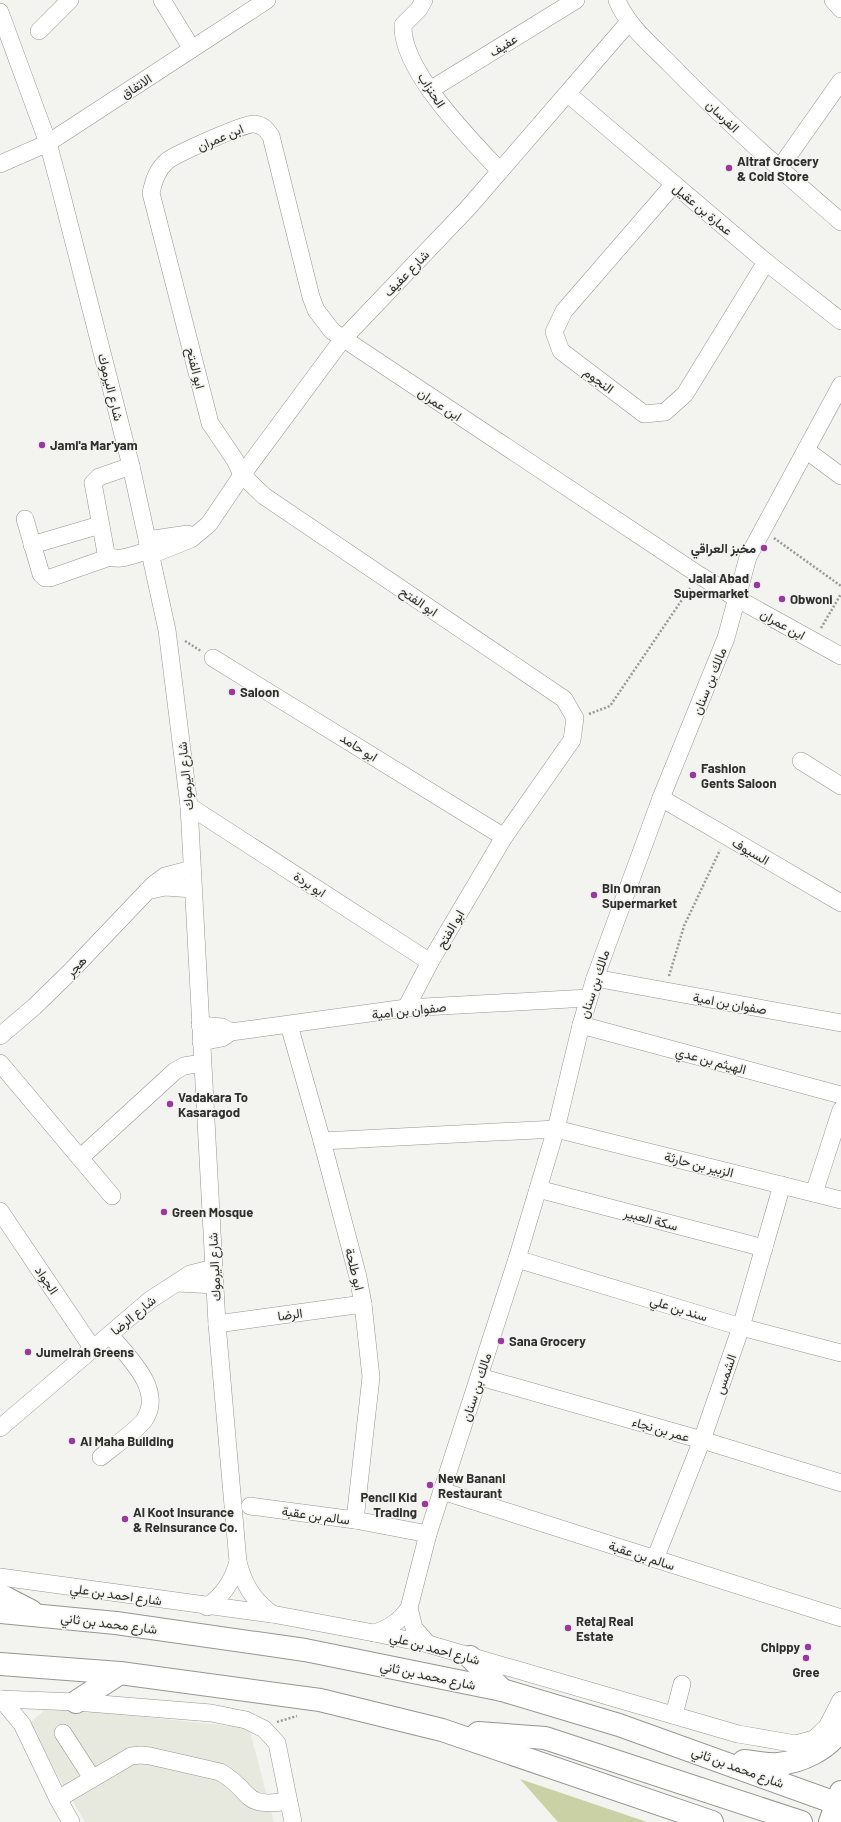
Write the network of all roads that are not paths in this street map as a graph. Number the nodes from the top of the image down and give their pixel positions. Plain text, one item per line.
1 (70, 0) edge
2 (162, 0) edge
3 (267, 0) edge
4 (424, 0) edge
5 (576, 0) edge
6 (617, 0) edge
7 (833, 0) edge
8 (841, 9) edge
9 (0, 12) edge
10 (629, 22) junction
11 (39, 31) dead end
12 (192, 49) junction
13 (841, 82) edge
14 (430, 90) junction
15 (568, 94) junction
16 (48, 143) junction
17 (0, 164) edge
18 (779, 169) junction
19 (500, 171) junction
20 (154, 176) joint
21 (674, 184) junction
22 (841, 222) edge
23 (766, 262) junction
24 (841, 320) edge
25 (342, 340) junction
26 (841, 385) edge
27 (806, 450) junction
28 (131, 466) junction
29 (242, 475) junction
30 (841, 476) edge
31 (25, 519) dead end
32 (100, 525) junction
33 (32, 545) junction
34 (149, 548) junction
35 (110, 557) junction
36 (736, 598) junction
37 (841, 656) edge
38 (213, 658) road end
39 (801, 762) dead end
40 (841, 786) edge
41 (661, 798) junction
42 (189, 806) junction
43 (504, 836) junction
44 (192, 869) junction
45 (193, 889) junction
46 (147, 891) junction
47 (841, 903) edge
48 (430, 962) junction
49 (595, 978) junction
50 (588, 998) junction
51 (406, 1008) junction
52 (841, 1023) edge
53 (200, 1025) junction
54 (289, 1025) junction
55 (581, 1025) junction
56 (231, 1032) junction
57 (0, 1036) edge
58 (201, 1042) junction
59 (0, 1062) edge
60 (202, 1071) junction
61 (841, 1095) edge
62 (841, 1110) edge
63 (556, 1129) junction
64 (322, 1141) junction
65 (80, 1158) junction
66 (782, 1185) junction
67 (538, 1189) junction
68 (814, 1193) junction
69 (112, 1196) dead end
70 (841, 1200) edge
71 (0, 1211) edge
72 (764, 1248) junction
73 (517, 1259) junction
74 (214, 1268) junction
75 (177, 1283) junction
76 (215, 1285) junction
77 (363, 1304) junction
78 (217, 1324) junction
79 (741, 1327) junction
80 (110, 1334) junction
81 (93, 1349) junction
82 (841, 1353) edge
83 (480, 1377) junction
84 (0, 1428) edge
85 (702, 1440) junction
86 (101, 1457) dead end
87 (841, 1483) edge
88 (442, 1491) junction
89 (250, 1506) dead end
90 (355, 1520) junction
91 (428, 1534) junction
92 (655, 1559) junction
93 (238, 1562) junction
94 (0, 1577) edge
95 (0, 1595) edge
96 (207, 1607) junction
97 (409, 1608) junction
98 (0, 1612) edge
99 (272, 1614) junction
100 (39, 1616) junction
101 (841, 1618) edge
102 (374, 1633) junction
103 (428, 1644) junction
104 (470, 1657) junction
105 (0, 1664) edge
106 (120, 1673) junction
107 (682, 1684) dead end
108 (502, 1690) junction
109 (0, 1699) edge
110 (841, 1700) edge
111 (35, 1701) junction
112 (76, 1702) junction
113 (674, 1715) junction
114 (22, 1724) junction
115 (841, 1729) edge
116 (442, 1730) junction
117 (63, 1733) dead end
118 (718, 1759) junction
119 (92, 1778) junction
120 (58, 1799) junction
121 (288, 1801) junction
122 (667, 1806) junction
123 (838, 1809) edge
124 (71, 1822) edge
125 (293, 1822) edge
126 (682, 1822) edge
127 (712, 1822) edge
128 (801, 1822) edge

1 - 11 street
2 - 12 street
3 - 12 street, الاتفاق
4 - 14 street, الحنزاب
5 - 14 street, عفيف
6 - 10 street, الفرسان
7 - 8 street
9 - 16 street, شارع اليرموك
10 - 15 street, شارع عفيف
10 - 18 street, الفرسان
12 - 16 street, الاتفاق
13 - 18 street
14 - 19 street, الحنزاب
15 - 19 street, شارع عفيف
15 - 21 street, عمارة بن عقيل
16 - 17 street, الاتفاق
16 - 28 street, شارع اليرموك
18 - 22 street, الفرسان
19 - 25 street, شارع عفيف
20 - 25 street, ابن عمران
20 - 29 street, ابو الفتح
21 - 23 street, عمارة بن عقيل
21 - 23 street, النجوم
23 - 24 street, عمارة بن عقيل
25 - 29 street, شارع عفيف
25 - 36 street, ابن عمران
26 - 27 street, مالك بن سنان
27 - 30 street
27 - 36 street, مالك بن سنان
28 - 32 street
28 - 34 street, شارع اليرموك
29 - 34 street, شارع عفيف
29 - 43 street, ابو الفتح
31 - 33 street, شارع عفيف
32 - 33 street
32 - 35 street
33 - 35 street, شارع عفيف
34 - 35 street, شارع عفيف
34 - 42 street, شارع اليرموك
36 - 37 street, ابن عمران
36 - 41 street, مالك بن سنان
38 - 43 street, ابو حامد
39 - 40 street
41 - 47 street, السيوف
41 - 49 street, مالك بن سنان
42 - 44 street, شارع اليرموك
42 - 48 street, ابو بردة
43 - 48 street, ابو الفتح
44 - 45 street, شارع اليرموك
44 - 46 street, هجر
45 - 46 street
45 - 53 street, شارع اليرموك
46 - 57 street, هجر
48 - 51 street, ابو الفتح
49 - 50 street, مالك بن سنان
49 - 52 street, صفوان بن امية
50 - 51 street, صفوان بن امية
50 - 55 street, مالك بن سنان
51 - 54 street, صفوان بن امية
53 - 56 street, صفوان بن امية
53 - 58 street, شارع اليرموك
54 - 56 street, صفوان بن امية
54 - 64 street, ابو طلحة
55 - 61 street, الهيثم بن عدي
55 - 63 street, مالك بن سنان
56 - 58 street, صفوان بن امية
58 - 60 street, شارع اليرموك
59 - 65 street
60 - 65 street
60 - 74 street, شارع اليرموك
62 - 68 street
63 - 64 street, الزبير بن حارثة
63 - 66 street, الزبير بن حارثة
63 - 67 street, مالك بن سنان
64 - 77 street, ابو طلحة
65 - 69 street
66 - 68 street, الزبير بن حارثة
66 - 72 street, الشمس
67 - 72 street, سكة العبير
67 - 73 street, مالك بن سنان
68 - 70 street, الزبير بن حارثة
71 - 81 street, الجواد
72 - 79 street, الشمس
73 - 79 street, سند بن علي
73 - 83 street, مالك بن سنان
74 - 75 street, شارع الرضا
74 - 76 street, شارع اليرموك
75 - 76 street
75 - 80 street, شارع الرضا
76 - 78 street, شارع اليرموك
77 - 78 street, الرضا
77 - 90 street, ابو طلحة
78 - 93 street, شارع اليرموك
79 - 82 street, سند بن علي
79 - 85 street, الشمس
80 - 81 street, شارع الرضا
80 - 86 street
81 - 84 street, شارع الرضا
83 - 85 street, عمر بن نجاء
83 - 88 street, مالك بن سنان
85 - 87 street, عمر بن نجاء
85 - 92 street, الشمس
88 - 91 street, مالك بن سنان
88 - 92 street, سالم بن عقبة
89 - 90 street, سالم بن عقبة
90 - 91 street, سالم بن عقبة
91 - 97 street, مالك بن سنان
92 - 101 street, سالم بن عقبة
93 - 96 street, شارع اليرموك
93 - 99 street, شارع اليرموك
94 - 96 street, شارع احمد بن علي
95 - 100 main road
96 - 99 street, شارع احمد بن علي
97 - 102 street, مالك بن سنان
97 - 103 street, مالك بن سنان
98 - 100 main road, شارع محمد بن ثاني
99 - 102 street, شارع احمد بن علي
100 - 108 main road, شارع محمد بن ثاني
102 - 103 street, شارع احمد بن علي
103 - 104 street, شارع احمد بن علي
104 - 108 main road
104 - 113 street, شارع احمد بن علي
105 - 106 main road
106 - 112 main road
106 - 116 main road
107 - 113 street
108 - 118 main road, شارع محمد بن ثاني
109 - 111 street
109 - 114 street
110 - 113 street, شارع احمد بن علي
111 - 112 street
111 - 114 street
112 - 121 street
114 - 120 street
115 - 118 main road
116 - 122 main road
116 - 128 main road
117 - 119 street
118 - 123 main road, شارع محمد بن ثاني
119 - 120 street
119 - 121 street
120 - 124 street
121 - 125 street
122 - 126 main road
122 - 127 main road

